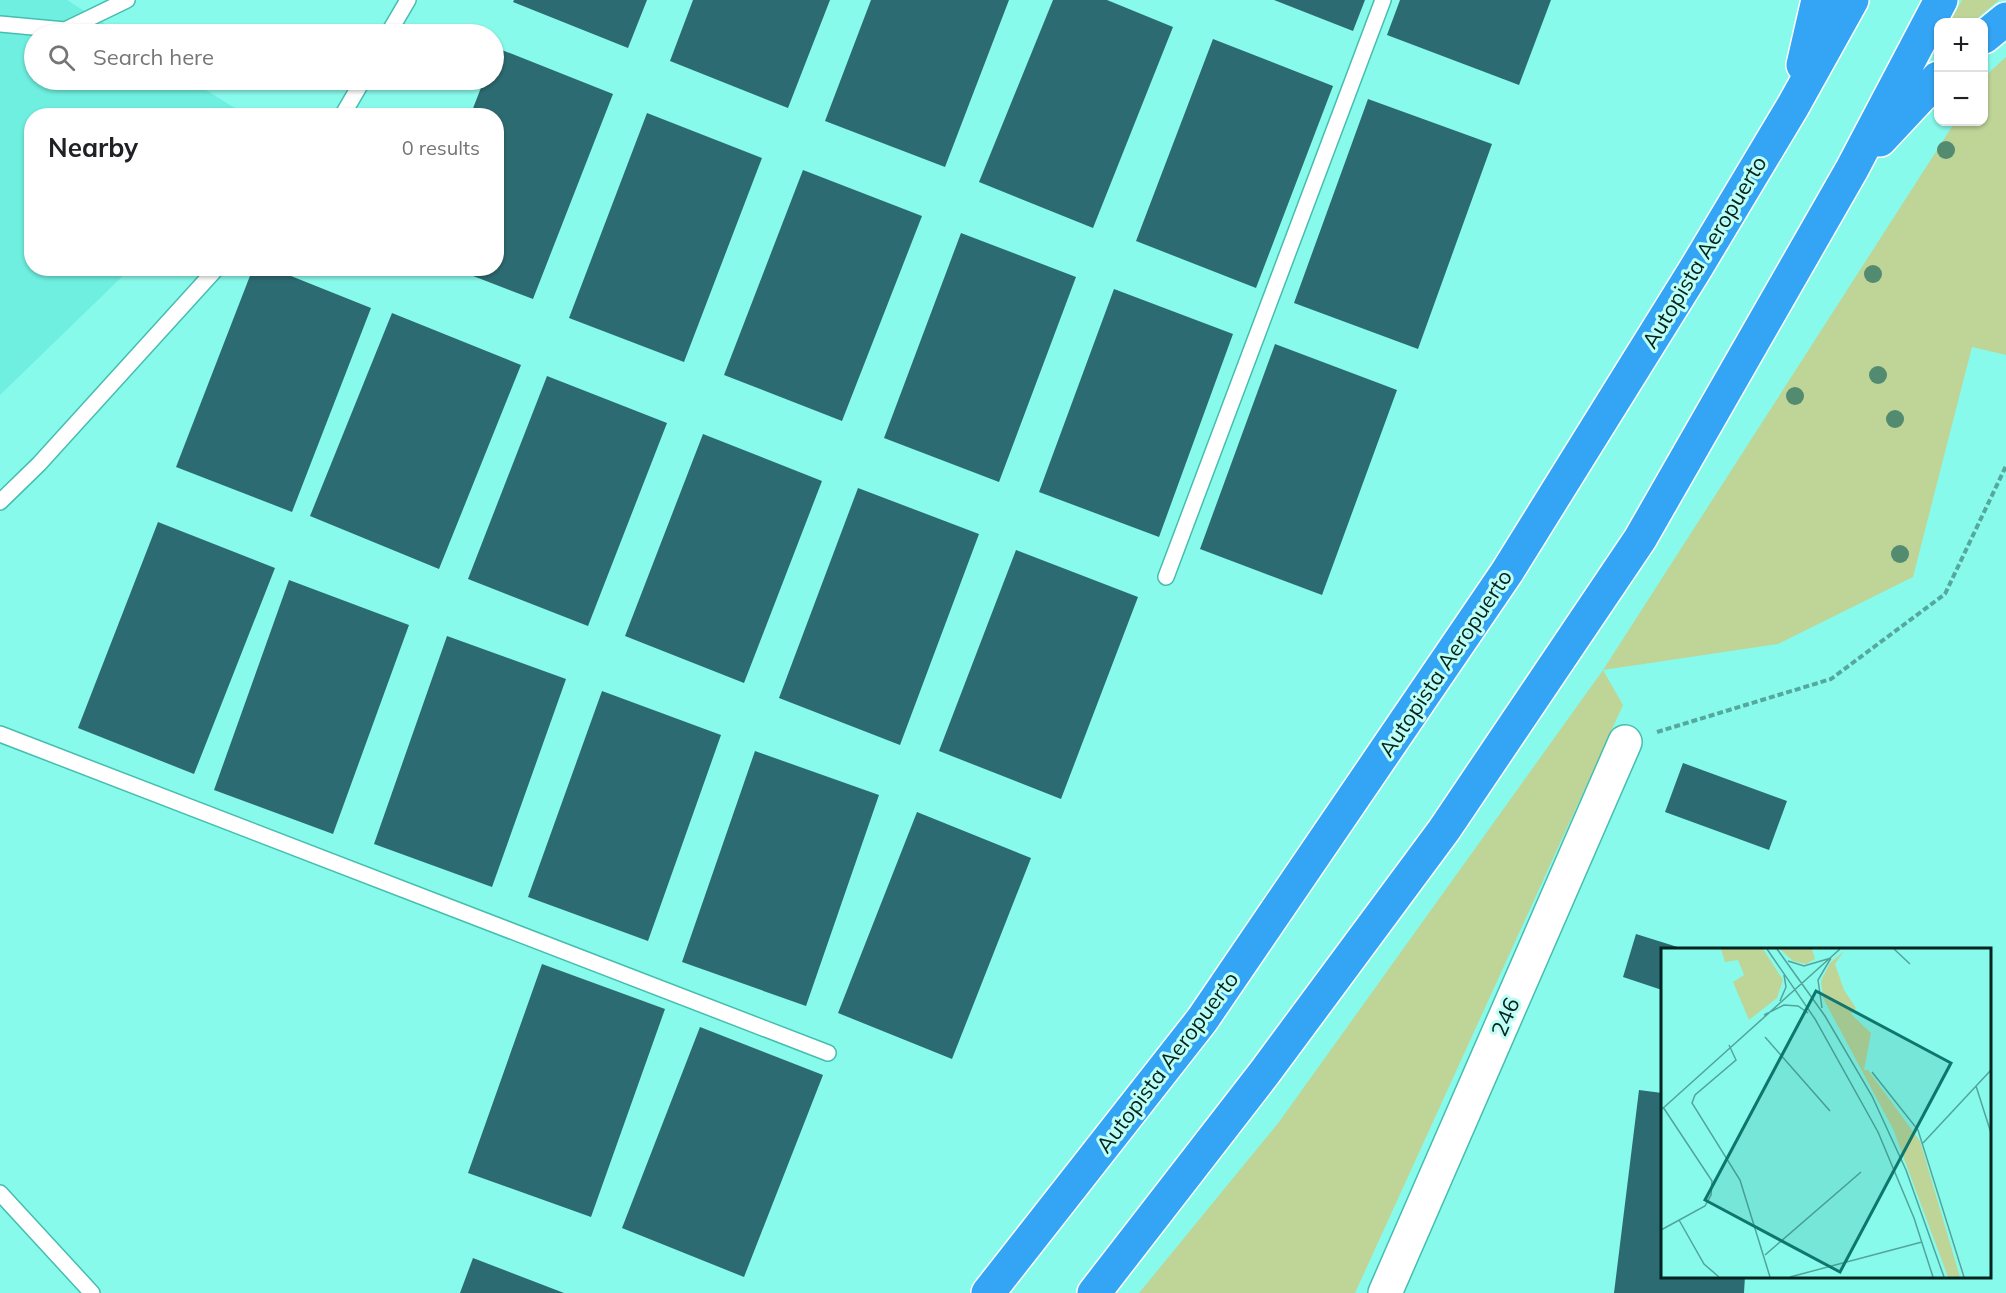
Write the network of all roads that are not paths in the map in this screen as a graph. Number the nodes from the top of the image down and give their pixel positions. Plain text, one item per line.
1 (127, 0) edge
2 (408, 0) edge
3 (1383, 0) edge
4 (1818, 0) edge
5 (1852, 0) edge
6 (1941, 0) edge
7 (2006, 19) edge
8 (0, 24) edge
9 (77, 24) edge
10 (394, 24) edge
11 (24, 26) edge
12 (1988, 33) edge
13 (1934, 82) edge
14 (357, 90) edge
15 (1793, 106) junction
16 (347, 108) edge
17 (1852, 169) junction
18 (210, 276) edge
19 (0, 502) edge
20 (1166, 578) dead end
21 (0, 734) edge
22 (1625, 742) road end
23 (828, 1053) dead end
24 (0, 1193) edge
25 (92, 1293) edge
26 (988, 1293) edge
27 (1094, 1293) edge
28 (1385, 1293) edge

1 - 9 lane
2 - 10 lane
3 - 20 lane
4 - 15 highway
5 - 15 highway, Autopista Aeropuerto
6 - 17 highway
7 - 12 highway
8 - 11 lane
13 - 17 highway
14 - 16 lane
15 - 26 highway, Autopista Aeropuerto
17 - 27 highway
18 - 19 lane
21 - 23 lane
22 - 28 street, 246
24 - 25 lane

